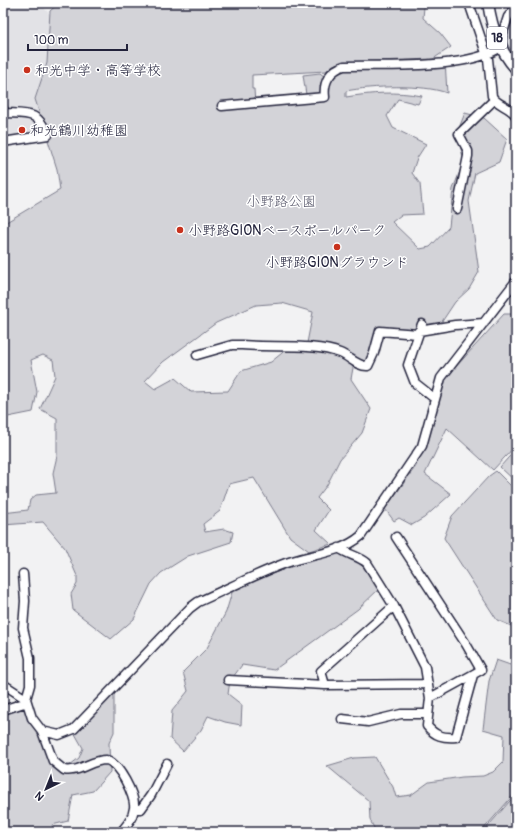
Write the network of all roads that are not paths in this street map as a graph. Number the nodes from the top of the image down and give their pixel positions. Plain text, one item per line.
1 (469, 3) edge
2 (488, 3) edge
3 (516, 7) edge
4 (500, 46) junction
5 (487, 55) junction
6 (516, 69) edge
7 (494, 100) junction
8 (222, 106) dead end
9 (3, 109) edge
10 (516, 116) edge
11 (3, 142) edge
12 (457, 209) dead end
13 (516, 281) edge
14 (484, 323) junction
15 (419, 330) junction
16 (197, 355) dead end
17 (434, 398) junction
18 (396, 537) dead end
19 (339, 548) junction
20 (23, 574) dead end
21 (394, 606) junction
22 (474, 675) junction
23 (228, 680) dead end
24 (3, 684) edge
25 (428, 684) junction
26 (325, 685) junction
27 (430, 698) junction
28 (27, 700) junction
29 (3, 710) edge
30 (428, 714) junction
31 (342, 719) dead end
32 (42, 731) junction
33 (167, 764) dead end
34 (134, 809) junction
35 (120, 832) edge

1 - 5 street
2 - 4 main road, 18
3 - 4 street
4 - 5 street
4 - 6 main road, 18
5 - 7 street
5 - 8 street
7 - 10 street
7 - 12 street
9 - 11 street
13 - 14 street
14 - 15 street
14 - 17 street
15 - 16 street
15 - 17 street
17 - 19 street
18 - 22 street
19 - 21 street
19 - 32 street
20 - 28 street
21 - 25 street
21 - 26 street
22 - 27 street
22 - 30 street
23 - 26 street
24 - 28 street
25 - 26 street
25 - 27 street
27 - 30 street
28 - 29 street
28 - 32 street
30 - 31 street
32 - 34 street
33 - 34 street
34 - 35 street

